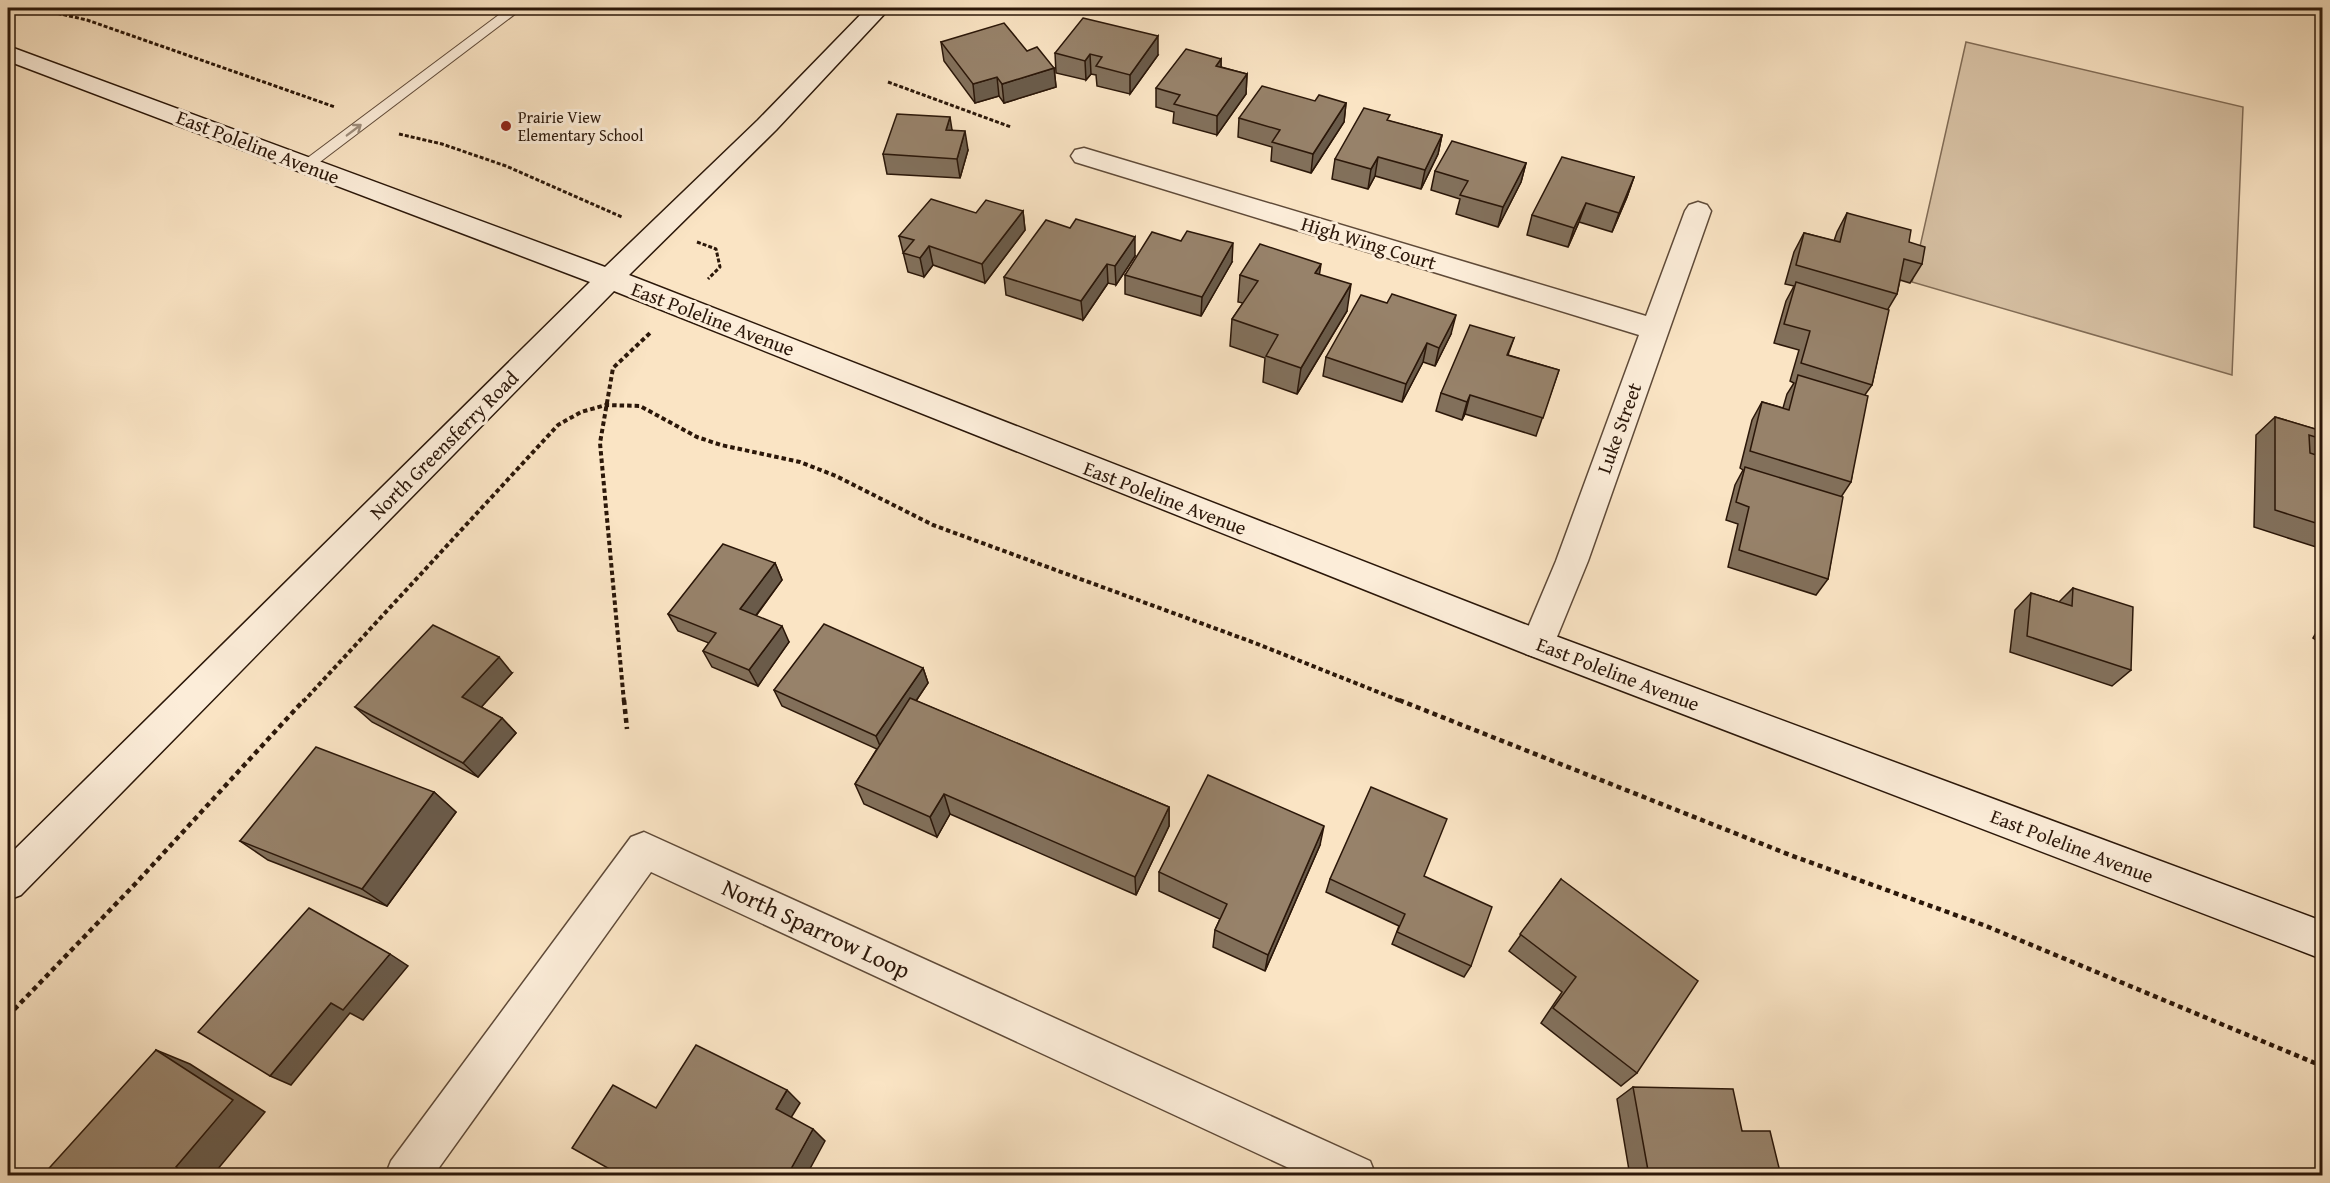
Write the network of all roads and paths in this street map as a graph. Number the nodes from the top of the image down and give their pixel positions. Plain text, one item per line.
1 (34, 8) edge
2 (516, 8) edge
3 (879, 8) edge
4 (8, 53) edge
5 (888, 82) dead end
6 (366, 121) junction
7 (1011, 127) dead end
8 (1084, 156) dead end
9 (307, 165) junction
10 (604, 211) dead end
11 (1698, 211) dead end
12 (609, 280) junction
13 (1654, 329) junction
14 (613, 369) dead end
15 (606, 405) junction
16 (1538, 644) junction
17 (627, 729) dead end
18 (8, 882) edge
19 (2322, 940) edge
20 (8, 1016) edge
21 (2322, 1066) edge
22 (406, 1176) edge
23 (1355, 1176) edge

1 - 6 path
2 - 6 lane
3 - 12 main road, North Greensferry Road
4 - 9 main road, East Poleline Avenue
5 - 7 path
9 -> 6 lane
6 - 10 path
8 - 13 main road, High Wing Court
9 - 12 main road, East Poleline Avenue
11 - 13 main road, Luke Street
12 - 16 main road, East Poleline Avenue
12 - 18 main road, North Greensferry Road
13 - 16 main road, Luke Street
14 - 15 path
15 - 17 path
15 - 20 path
15 - 21 path
16 - 19 main road, East Poleline Avenue
22 - 23 main road, North Sparrow Loop

